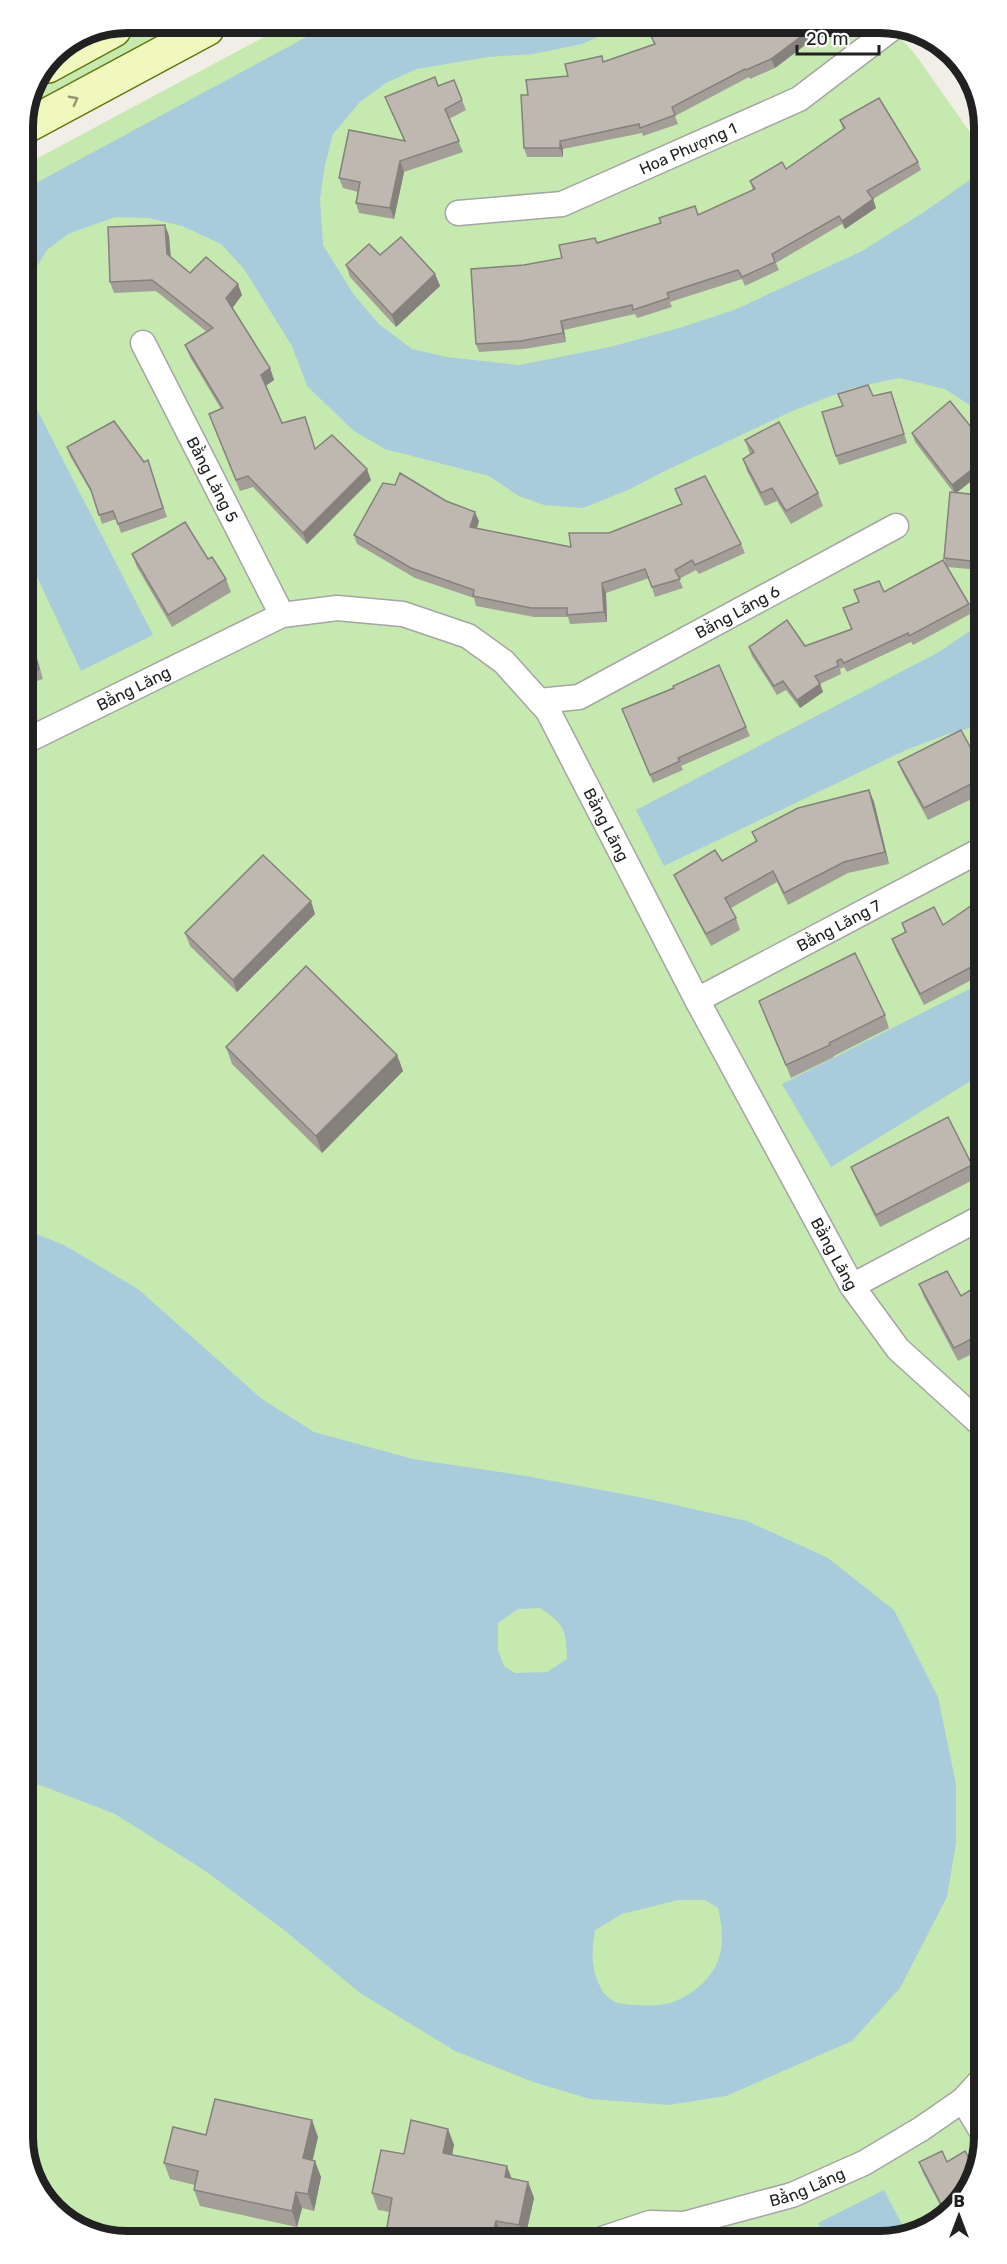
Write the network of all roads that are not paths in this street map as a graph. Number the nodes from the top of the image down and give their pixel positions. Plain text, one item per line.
1 (200, 33) edge
2 (886, 33) edge
3 (101, 37) edge
4 (64, 57) edge
5 (33, 123) edge
6 (458, 213) dead end
7 (143, 343) dead end
8 (896, 526) dead end
9 (282, 615) junction
10 (579, 697) junction
11 (539, 701) junction
12 (559, 733) junction
13 (33, 738) edge
14 (974, 854) edge
15 (697, 1000) junction
16 (974, 1221) edge
17 (852, 1286) junction
18 (974, 1419) edge
19 (974, 2088) edge
20 (963, 2100) junction
21 (974, 2118) edge
22 (626, 2231) edge
23 (687, 2231) edge

5 -> 1 main road
2 - 6 street, Hoa Phượng 1
3 - 4 main road
7 - 9 street, Bằng Lăng 5
8 - 10 street, Bằng Lăng 6
9 - 11 street, Bằng Lăng
9 - 13 street, Bằng Lăng
10 - 11 street
10 - 12 street
11 - 12 street, Bằng Lăng
12 - 15 street, Bằng Lăng
14 - 15 street, Bằng Lăng 7
15 - 17 street, Bằng Lăng
16 - 17 street
17 - 18 street, Bằng Lăng
19 - 20 street, Bằng Lăng
20 - 21 street
20 - 23 street, Bằng Lăng
22 - 23 street, Bằng Lăng

